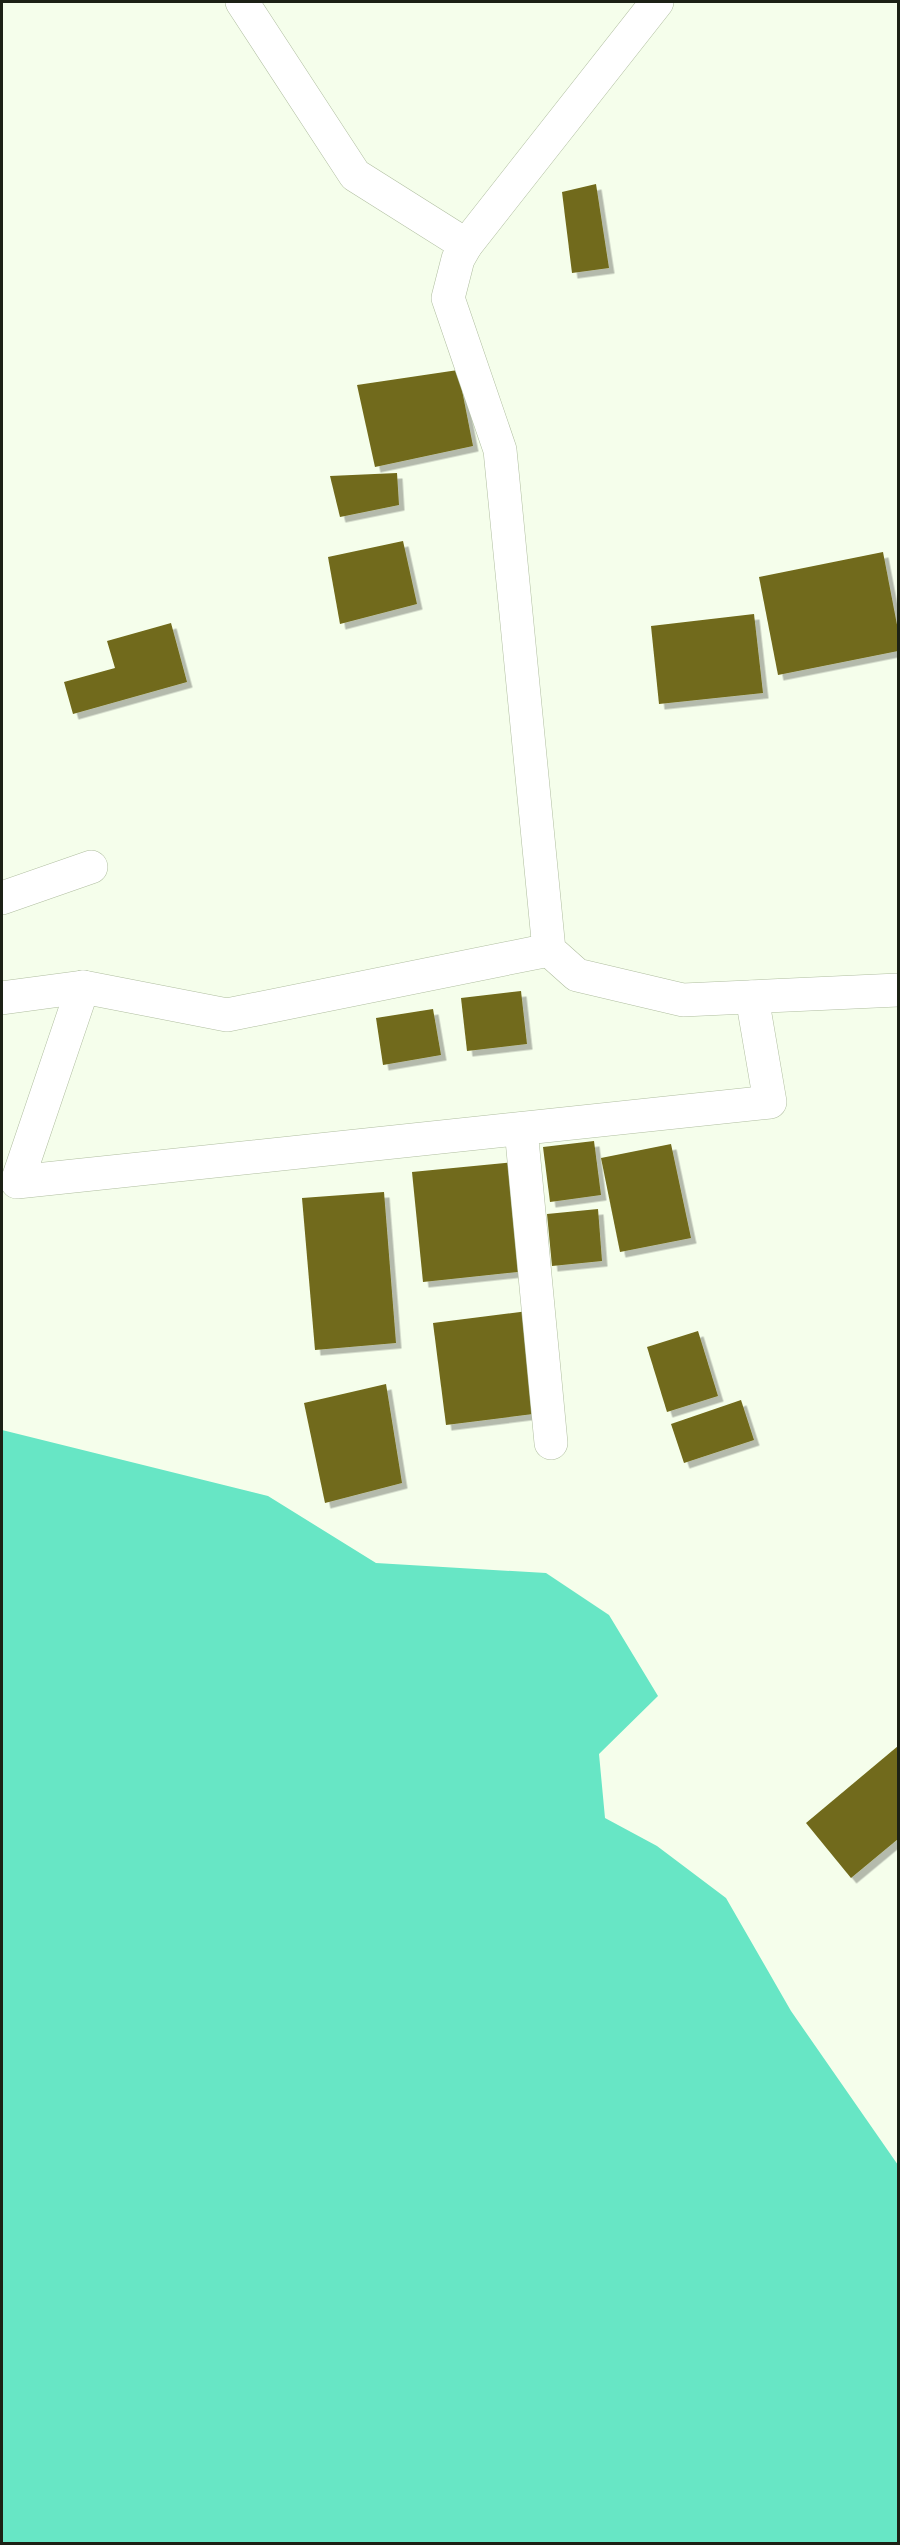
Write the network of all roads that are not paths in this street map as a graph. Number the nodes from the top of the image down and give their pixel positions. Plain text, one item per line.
1 (242, 2) edge
2 (657, 2) edge
3 (466, 245) junction
4 (91, 867) dead end
5 (2, 898) edge
6 (549, 950) junction
7 (83, 987) junction
8 (898, 990) edge
9 (752, 997) junction
10 (2, 998) edge
11 (521, 1129) junction
12 (551, 1443) dead end

1 - 3 street
2 - 3 street
3 - 6 street
4 - 5 street
6 - 7 street
6 - 9 street
7 - 10 street
7 - 11 street
8 - 9 street
9 - 11 street
11 - 12 street

